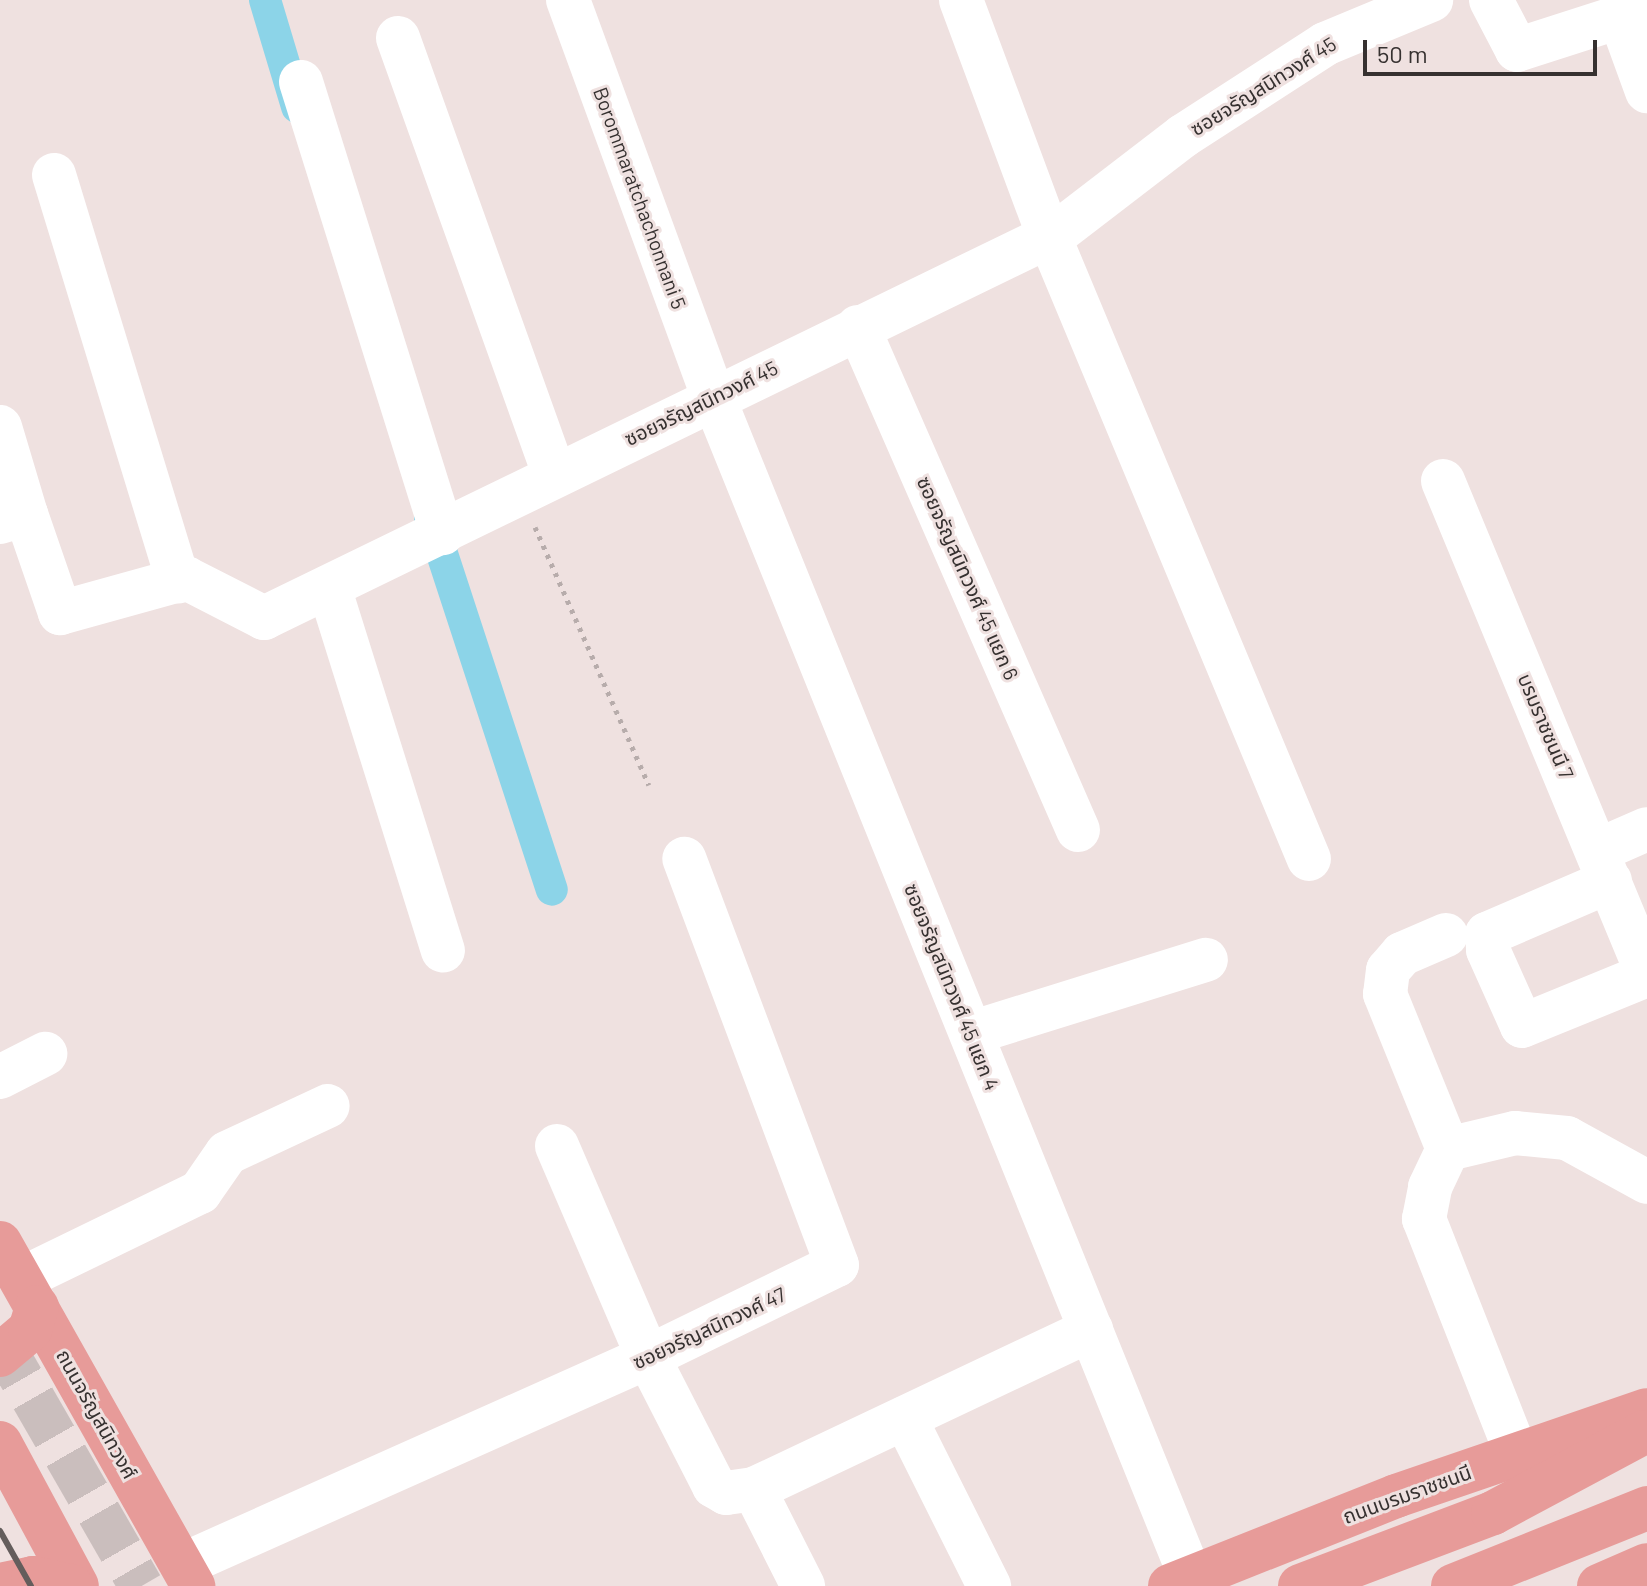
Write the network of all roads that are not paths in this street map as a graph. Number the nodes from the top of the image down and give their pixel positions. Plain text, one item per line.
1 (568, 0) edge
2 (961, 0) edge
3 (1431, 0) edge
4 (1491, 0) edge
5 (1634, 12) edge
6 (398, 38) dead end
7 (301, 82) dead end
8 (1647, 91) edge
9 (54, 175) dead end
10 (1049, 236) junction
11 (858, 327) junction
12 (713, 396) junction
13 (0, 427) edge
14 (1443, 481) dead end
15 (537, 484) junction
16 (13, 518) edge
17 (442, 533) junction
18 (178, 581) junction
19 (329, 587) junction
20 (1647, 829) edge
21 (1078, 830) dead end
22 (684, 859) dead end
23 (1309, 859) dead end
24 (1604, 865) junction
25 (1446, 935) dead end
26 (443, 951) dead end
27 (1206, 960) dead end
28 (1647, 974) edge
29 (971, 1033) junction
30 (45, 1054) dead end
31 (0, 1077) edge
32 (328, 1106) dead end
33 (557, 1146) dead end
34 (1448, 1149) junction
35 (1647, 1182) edge
36 (19, 1276) edge
37 (1091, 1330) junction
38 (0, 1355) edge
39 (648, 1357) junction
40 (1647, 1410) edge
41 (905, 1418) junction
42 (1647, 1430) edge
43 (0, 1443) edge
44 (1517, 1455) junction
45 (1647, 1464) edge
46 (754, 1489) junction
47 (1647, 1508) edge
48 (1647, 1537) edge
49 (1647, 1565) edge
50 (188, 1576) edge
51 (1181, 1582) edge
52 (0, 1585) edge
53 (1603, 1585) edge
54 (71, 1586) edge
55 (77, 1586) edge
56 (803, 1586) edge
57 (989, 1586) edge
58 (1300, 1586) edge
59 (1339, 1586) edge
60 (1453, 1586) edge
61 (1488, 1586) edge

1 - 12 street, Borommaratchachonnani 5
2 - 10 street
3 - 10 street, ซอยจรัญสนิทวงศ์ 45
4 - 5 street
5 - 8 street
6 - 15 street
7 - 17 street
9 - 18 street
10 - 11 street, ซอยจรัญสนิทวงศ์ 45
10 - 23 street
11 - 12 street, ซอยจรัญสนิทวงศ์ 45
11 - 21 street, ซอยจรัญสนิทวงศ์ 45 แยก 6
12 - 15 street, ซอยจรัญสนิทวงศ์ 45
12 - 29 street, ซอยจรัญสนิทวงศ์ 45 แยก 4
13 - 16 street
14 - 24 street, บรมราชชนนี 7
15 - 17 street, ซอยจรัญสนิทวงศ์ 45
16 - 18 street
17 - 19 street, ซอยจรัญสนิทวงศ์ 45
18 - 19 street, ซอยจรัญสนิทวงศ์ 45
19 - 26 street
20 - 24 street
22 - 39 street, ซอยจรัญสนิทวงศ์ 47
24 - 28 street, บรมราชชนนี 7
24 - 28 street
25 - 34 street
27 - 29 street
29 - 37 street, ซอยจรัญสนิทวงศ์ 45 แยก 4
30 - 31 street
32 - 36 street
33 - 39 street
34 - 35 street
34 - 44 street
36 - 38 main road
36 - 50 main road, ถนนจรัญสนิทวงศ์
37 - 41 street
37 - 51 street, ซอยจรัญสนิทวงศ์ 45 แยก 4
39 - 46 street
39 - 50 street, ซอยจรัญสนิทวงศ์ 47
40 - 44 main road, ถนนบรมราชชนนี
41 - 46 street
41 - 57 street
42 - 58 main road
43 - 55 main road
44 - 51 main road, ถนนบรมราชชนนี
45 - 59 main road
46 - 56 street
47 - 60 main road
48 - 61 main road
49 - 53 main road
52 - 54 main road

